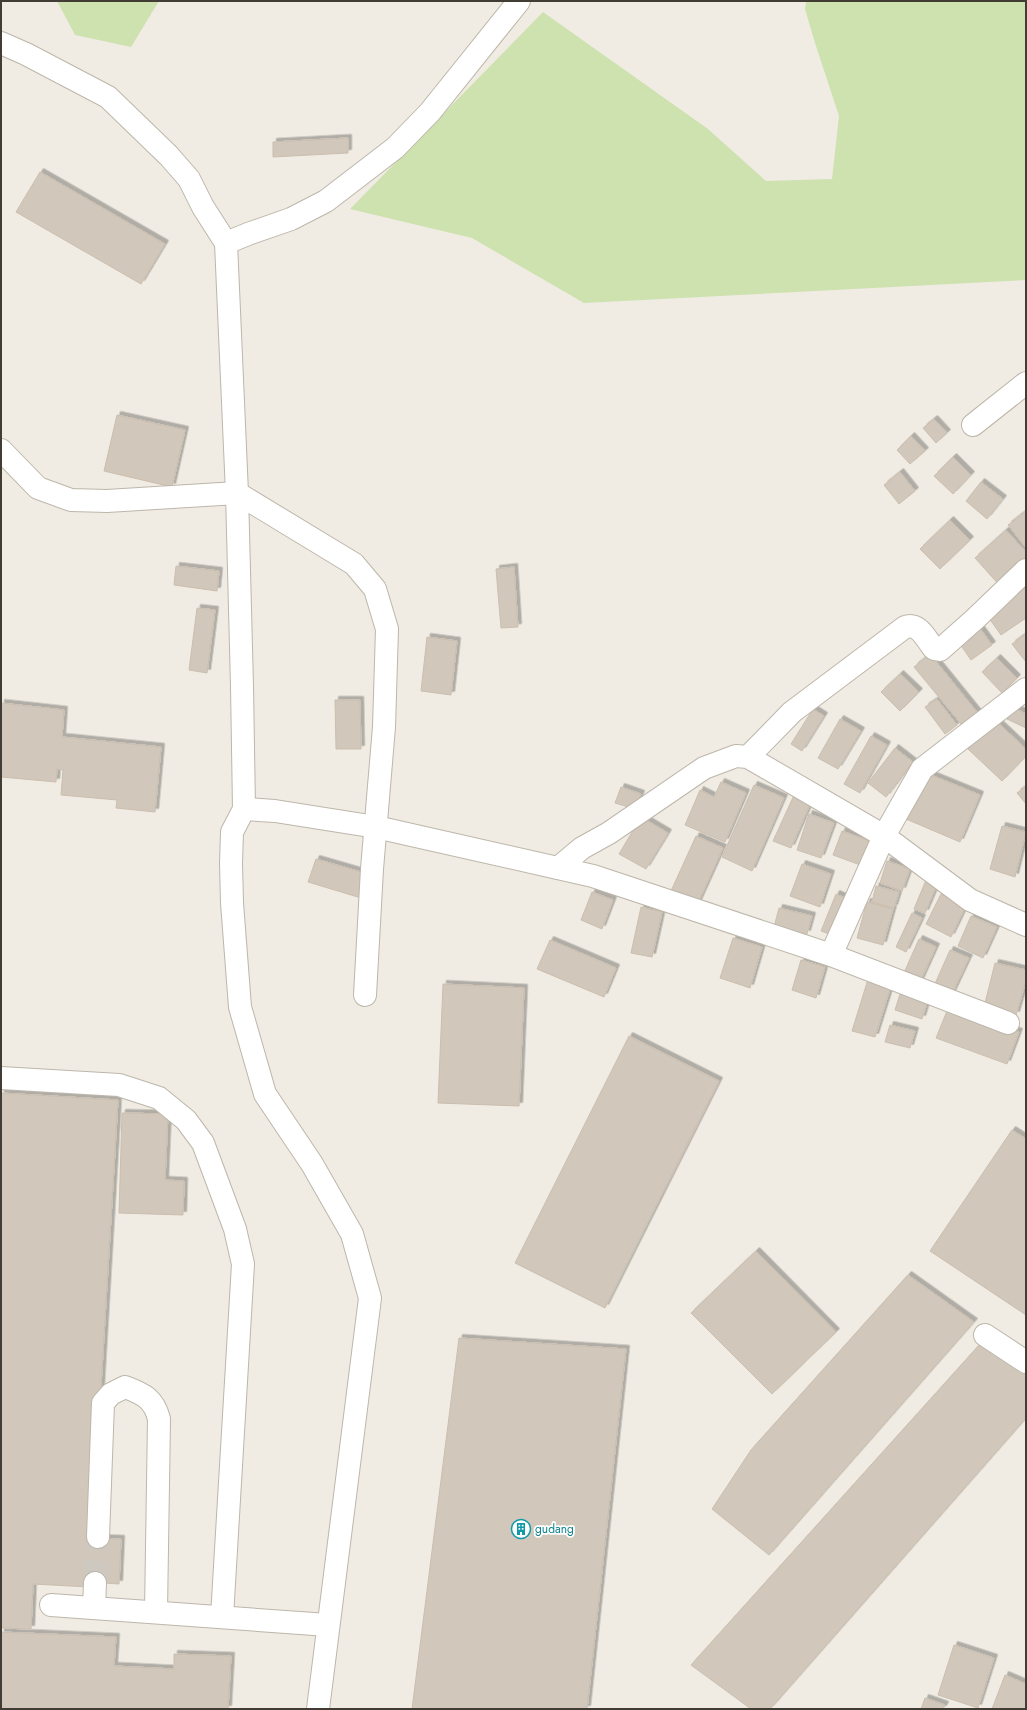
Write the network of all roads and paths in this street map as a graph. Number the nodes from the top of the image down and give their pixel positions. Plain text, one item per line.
1 (519, 1) edge
2 (1, 44) edge
3 (226, 243) junction
4 (1026, 384) edge
5 (973, 425) dead end
6 (1, 450) edge
7 (237, 493) junction
8 (1026, 570) edge
9 (1026, 689) edge
10 (748, 757) junction
11 (244, 808) junction
12 (376, 827) junction
13 (884, 836) junction
14 (558, 868) junction
15 (1026, 925) edge
16 (831, 955) junction
17 (365, 995) dead end
18 (1008, 1023) dead end
19 (1, 1078) edge
20 (985, 1335) dead end
21 (1026, 1362) edge
22 (98, 1537) tunnel mouth
23 (95, 1583) tunnel mouth
24 (51, 1605) dead end
25 (94, 1608) junction
26 (156, 1612) junction
27 (222, 1617) junction
28 (328, 1625) junction
29 (318, 1709) edge

1 - 3 street
2 - 3 street
3 - 7 street
4 - 5 street
6 - 7 street
7 - 11 street
7 - 12 street
8 - 10 street
9 - 13 street
10 - 13 street
10 - 14 street
11 - 12 street
11 - 28 street
12 - 14 street
12 - 17 street
13 - 15 street
13 - 16 street
14 - 16 street
16 - 18 street
19 - 27 street
20 - 21 street
22 - 26 street
23 - 25 street
24 - 25 street
25 - 26 street
26 - 27 street
27 - 28 street
28 - 29 street

